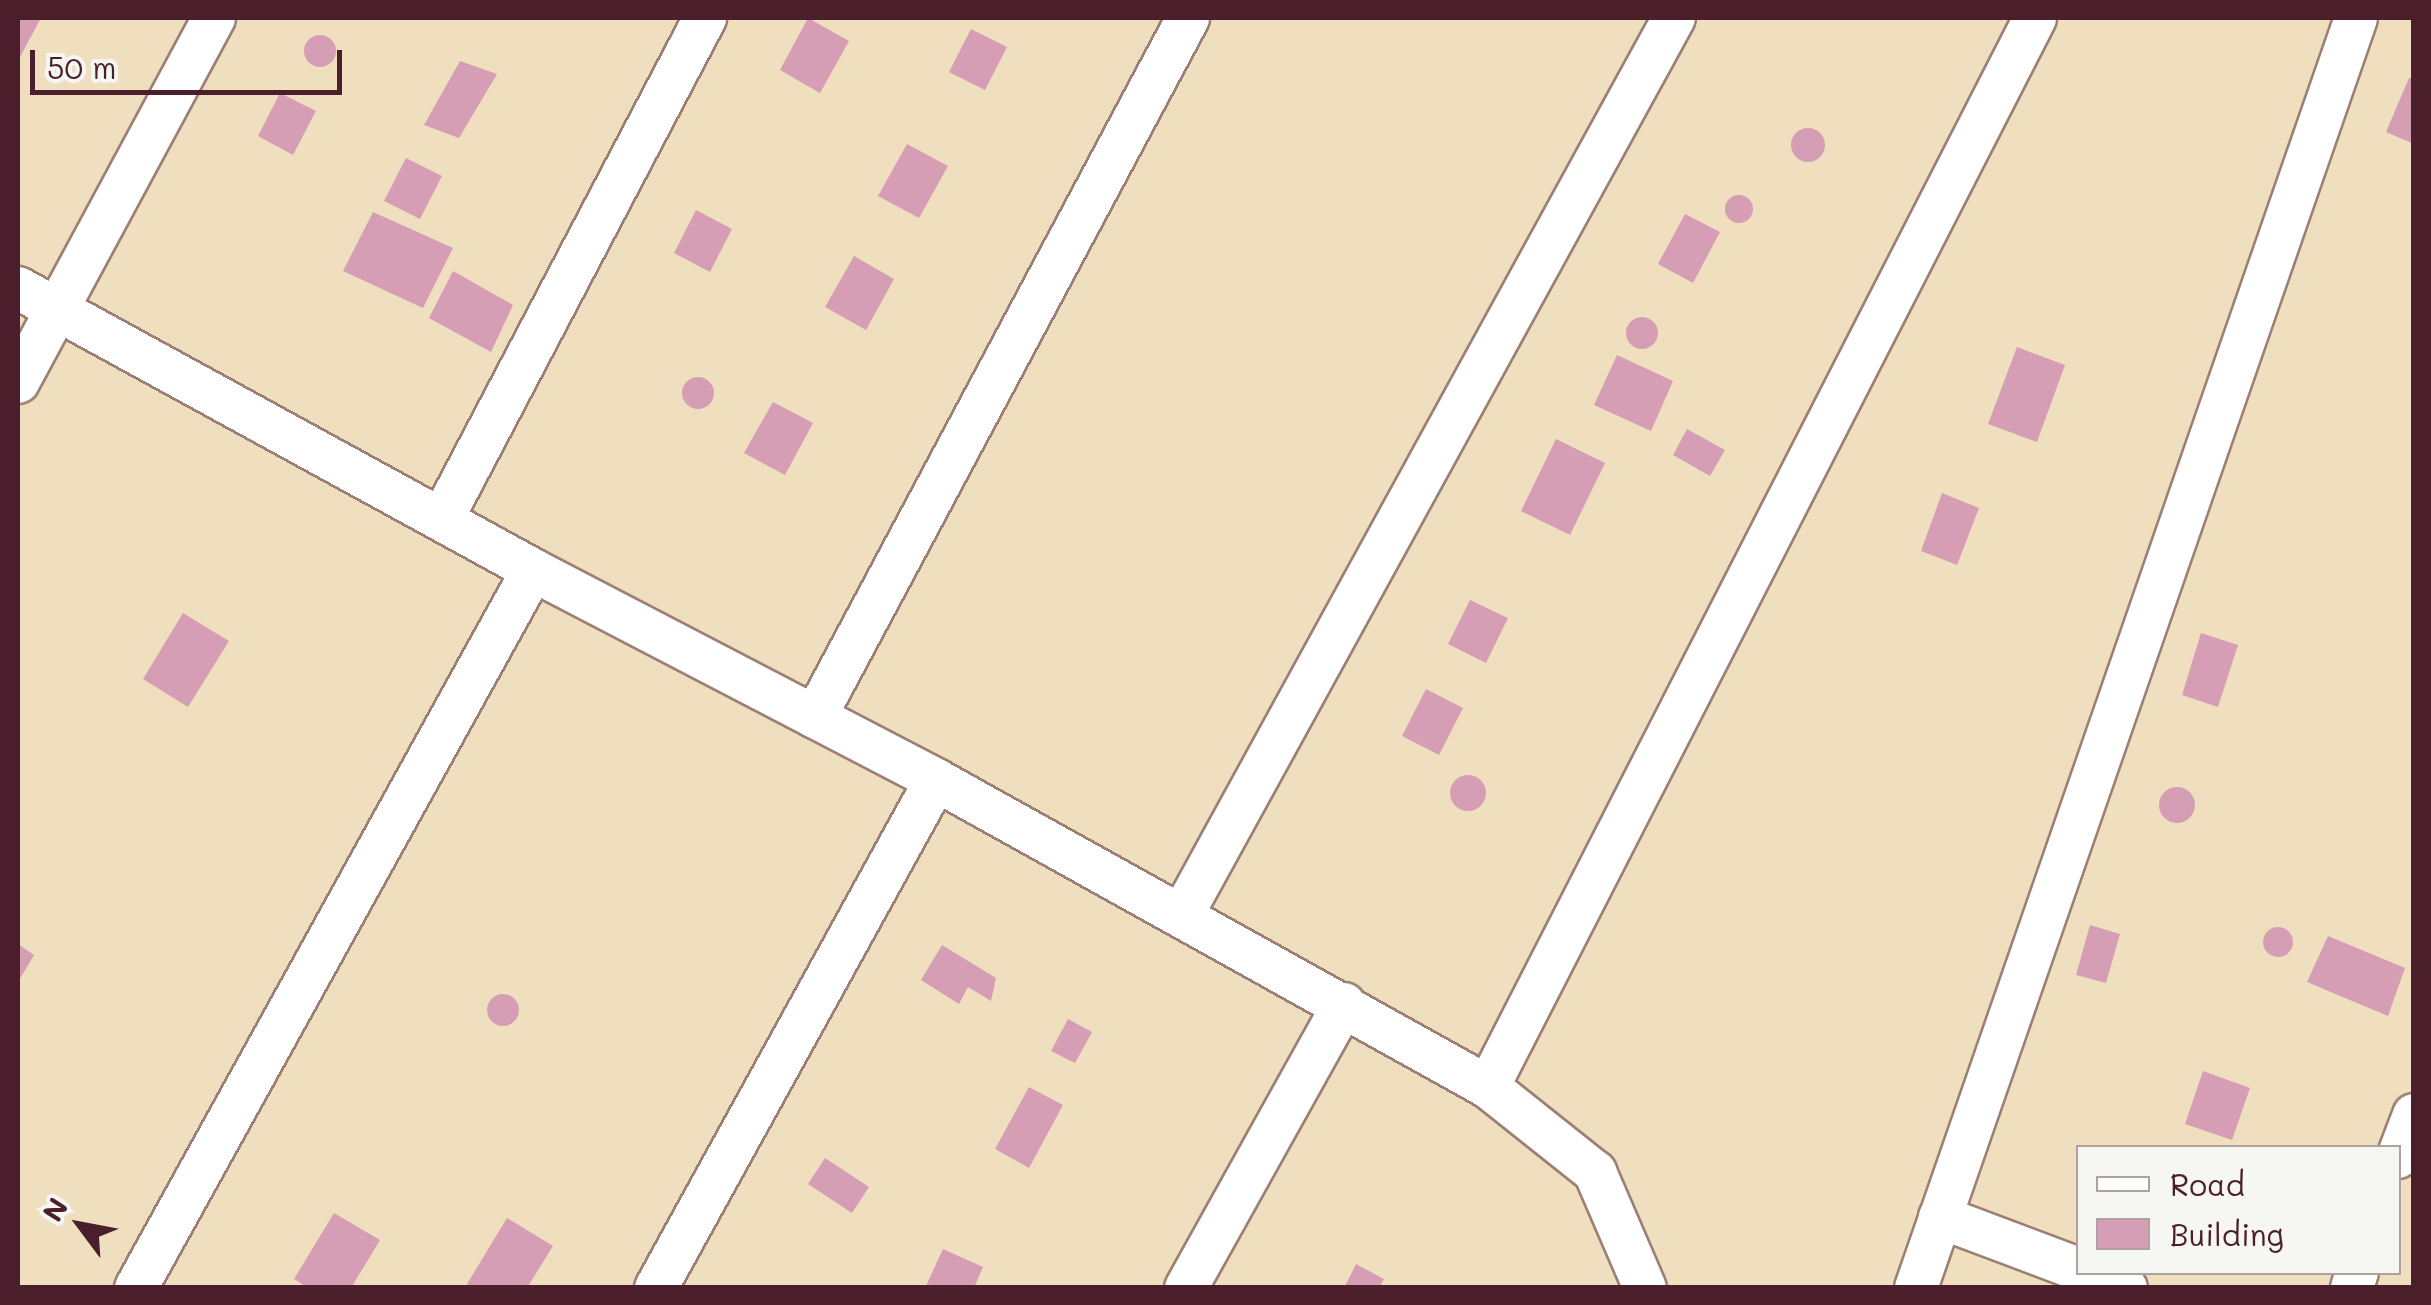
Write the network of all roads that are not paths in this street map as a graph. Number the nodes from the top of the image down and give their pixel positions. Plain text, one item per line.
1 (214, 18) edge
2 (706, 18) edge
3 (1188, 18) edge
4 (1674, 18) edge
5 (2034, 18) edge
6 (2356, 18) edge
7 (18, 288) edge
8 (58, 308) junction
9 (18, 382) edge
10 (442, 519) junction
11 (533, 570) junction
12 (816, 717) junction
13 (936, 780) junction
14 (1182, 915) junction
15 (1344, 1004) junction
16 (1488, 1087) junction
17 (2414, 1115) edge
18 (2401, 1149) edge
19 (1940, 1217) junction
20 (2076, 1269) edge
21 (2094, 1275) edge
22 (1640, 1284) edge
23 (136, 1288) edge
24 (656, 1288) edge
25 (1186, 1288) edge
26 (1916, 1288) edge
27 (2126, 1288) edge

1 - 8 street
2 - 10 street
3 - 12 street
4 - 14 street
5 - 16 street
6 - 19 street
7 - 8 street
8 - 9 street
8 - 10 street
10 - 11 street
11 - 12 street
11 - 23 street
12 - 13 street
13 - 14 street
13 - 24 street
14 - 15 street
15 - 16 street
15 - 25 street
16 - 22 street
17 - 18 street
19 - 20 street
19 - 26 street
21 - 27 street

